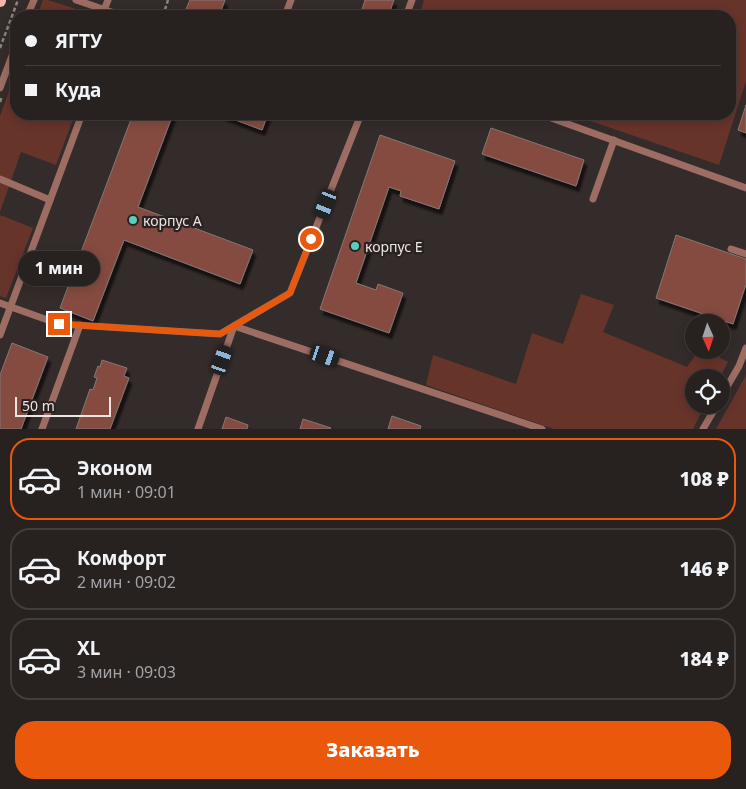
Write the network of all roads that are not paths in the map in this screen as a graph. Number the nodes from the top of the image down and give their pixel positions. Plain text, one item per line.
1 (76, 0) edge
2 (108, 0) edge
3 (104, 10) joint
4 (10, 61) edge
5 (0, 88) edge
6 (80, 120) edge
7 (359, 120) edge
8 (557, 120) edge
9 (614, 140) junction
10 (0, 179) edge
11 (746, 188) edge
12 (593, 199) dead end
13 (50, 200) junction
14 (731, 249) dead end
15 (746, 254) edge
16 (0, 303) edge
17 (11, 307) junction
18 (80, 325) junction
19 (234, 326) junction
20 (0, 335) edge
21 (746, 348) edge
22 (730, 382) edge
23 (712, 414) edge
24 (42, 429) edge
25 (198, 429) edge
26 (542, 429) edge
27 (703, 429) edge

1 - 3 lane
2 - 3 lane
4 - 5 lane
6 - 13 lane
7 - 19 lane
8 - 9 lane
9 - 11 lane
9 - 12 lane
10 - 13 lane
13 - 17 lane
14 - 15 lane
16 - 17 lane
17 - 18 lane
17 - 20 lane
18 - 19 lane
18 - 24 lane
19 - 25 lane
19 - 26 lane
21 - 22 lane
23 - 27 lane

